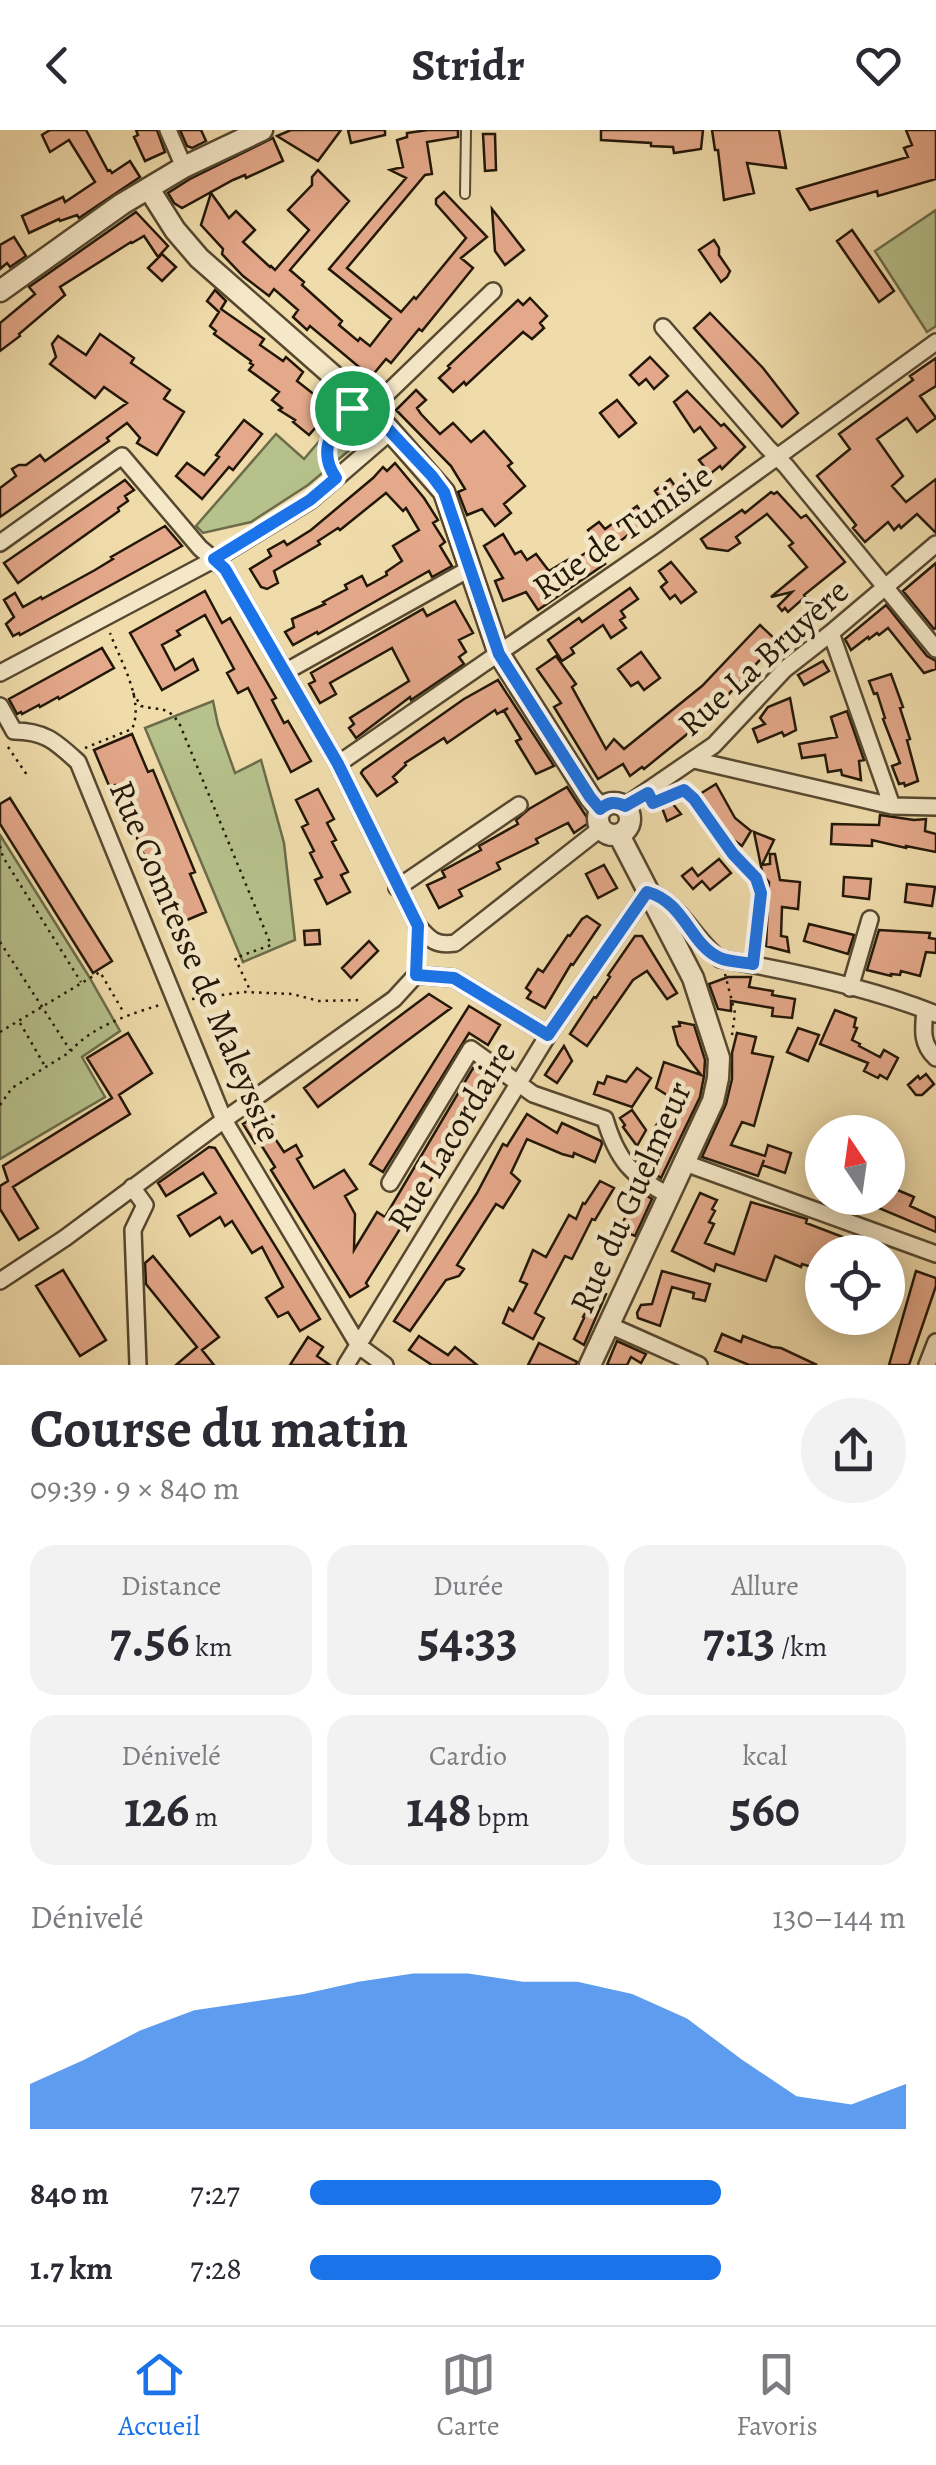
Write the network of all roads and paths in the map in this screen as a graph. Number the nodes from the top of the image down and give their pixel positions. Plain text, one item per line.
1 (168, 130) edge
2 (262, 130) edge
3 (466, 130) edge
4 (184, 167) junction
5 (149, 189) junction
6 (465, 194) dead end
7 (493, 290) dead end
8 (0, 291) edge
9 (663, 327) dead end
10 (936, 342) edge
11 (366, 404) junction
12 (391, 432) junction
13 (778, 458) junction
14 (336, 478) junction
15 (0, 542) edge
16 (936, 544) edge
17 (214, 559) junction
18 (469, 569) junction
19 (887, 587) junction
20 (105, 618) junction
21 (831, 633) junction
22 (936, 649) edge
23 (499, 654) junction
24 (284, 672) junction
25 (0, 674) edge
26 (133, 693) junction
27 (0, 706) edge
28 (10, 741) junction
29 (70, 755) junction
30 (694, 760) junction
31 (338, 764) junction
32 (26, 775) dead end
33 (648, 793) junction
34 (519, 805) dead end
35 (625, 806) junction
36 (892, 806) junction
37 (936, 807) edge
38 (607, 824) junction
39 (0, 846) edge
40 (398, 888) junction
41 (647, 892) junction
42 (760, 912) joint
43 (870, 919) dead end
44 (0, 942) edge
45 (720, 958) junction
46 (753, 964) junction
47 (81, 983) junction
48 (850, 988) junction
49 (250, 992) dead end
50 (42, 1007) junction
51 (930, 1012) edge
52 (125, 1015) dead end
53 (19, 1022) junction
54 (0, 1032) edge
55 (548, 1035) junction
56 (716, 1046) junction
57 (70, 1052) dead end
58 (936, 1058) edge
59 (46, 1068) dead end
60 (518, 1084) junction
61 (224, 1120) junction
62 (685, 1163) junction
63 (390, 1183) dead end
64 (132, 1186) junction
65 (668, 1195) junction
66 (936, 1254) edge
67 (0, 1281) edge
68 (610, 1325) junction
69 (936, 1342) edge
70 (359, 1346) junction
71 (138, 1365) edge
72 (346, 1365) edge
73 (385, 1365) edge
74 (590, 1365) edge
75 (699, 1365) edge
76 (927, 1365) edge

1 - 4 street
2 - 4 street
3 - 6 lane
4 - 5 street
5 - 8 street
5 - 11 street, Rue du Guelmeur
7 - 11 street
9 - 13 street
10 - 13 street, Rue de Tunisie
11 - 12 street, Rue du Guelmeur
11 - 14 path
12 - 14 street
12 - 18 street, Rue du Guelmeur
13 - 19 street
13 - 23 street, Rue de Tunisie
14 - 17 street
15 - 17 street
16 - 19 street, Rue La Bruyère
17 - 20 street
17 - 24 street
18 - 23 street, Rue du Guelmeur
18 - 24 street
19 - 21 street, Rue La Bruyère
19 - 22 street
20 - 25 street
20 - 26 path
21 - 30 street, Rue La Bruyère
21 - 36 street
23 - 31 street, Rue de Tunisie
23 - 38 street, Rue du Guelmeur
24 - 31 street
26 - 29 path
26 - 49 path
27 - 28 street
28 - 29 street, Rue Comtesse de Maleyssie
28 - 32 path
29 - 61 street, Rue Comtesse de Maleyssie
30 - 33 street, Rue La Bruyère
30 - 36 street
31 - 40 street
33 - 35 street, Rue La Bruyère
33 - 42 path
34 - 40 street
35 - 38 street
35 - 38 street
36 - 37 street
38 - 40 street
38 - 41 street, Rue du Guelmeur
39 - 47 path
41 - 45 street
41 - 55 street, Rue Lacordaire
41 - 56 street, Rue du Guelmeur
42 - 46 lane
43 - 48 street
44 - 50 path
45 - 46 street
45 - 56 path
46 - 48 street
47 - 50 path
47 - 52 path
48 - 51 street
50 - 53 path
50 - 57 path
51 - 58 street
53 - 54 path
53 - 59 path
55 - 60 street, Rue Lacordaire
55 - 61 street
56 - 62 street, Rue du Guelmeur
60 - 63 street
60 - 65 street
60 - 70 street, Rue Lacordaire
61 - 64 street
61 - 70 street, Rue Comtesse de Maleyssie
62 - 65 street, Rue du Guelmeur
62 - 66 street
64 - 67 street
64 - 71 street
65 - 68 street, Rue du Guelmeur
68 - 74 street, Rue du Guelmeur
68 - 75 street
69 - 76 street
70 - 72 street, Rue Lacordaire
70 - 73 street, Rue Comtesse de Maleyssie

